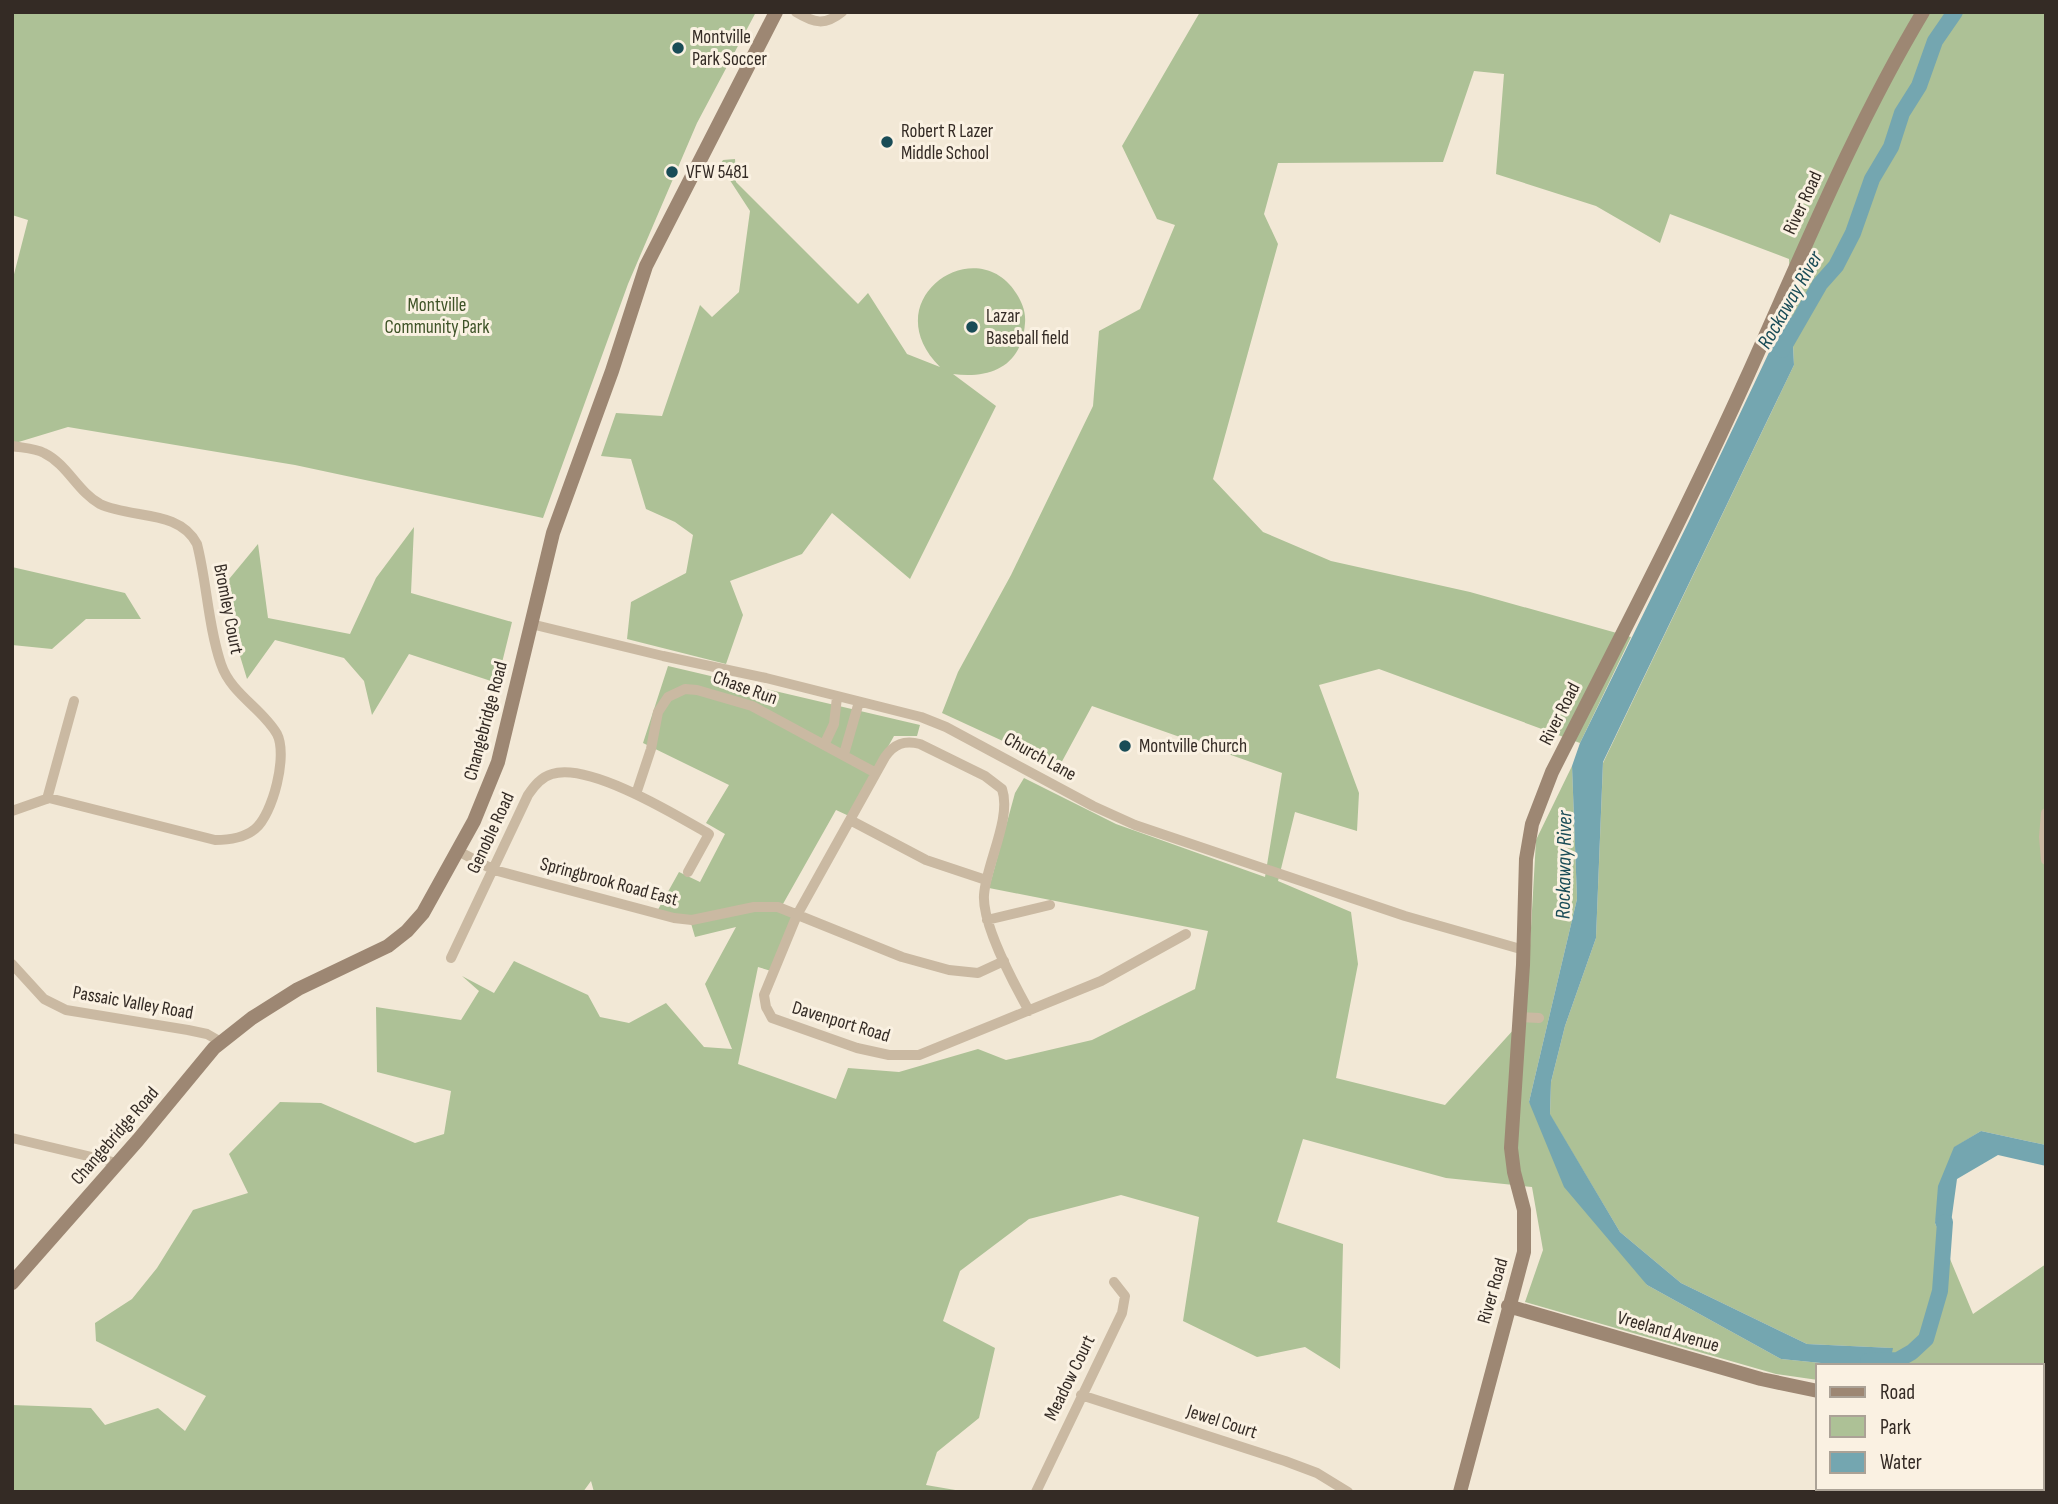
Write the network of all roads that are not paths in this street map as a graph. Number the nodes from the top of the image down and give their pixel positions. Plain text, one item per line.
1 (776, 12) edge
2 (796, 12) edge
3 (842, 12) edge
4 (1923, 12) edge
5 (12, 446) edge
6 (531, 624) junction
7 (837, 697) junction
8 (74, 701) dead end
9 (859, 702) junction
10 (825, 743) junction
11 (844, 754) junction
12 (876, 773) junction
13 (636, 794) junction
14 (47, 799) junction
15 (12, 811) edge
16 (2046, 813) edge
17 (850, 820) junction
18 (458, 851) junction
19 (2046, 860) edge
20 (494, 870) junction
21 (688, 872) dead end
22 (986, 880) junction
23 (1049, 905) dead end
24 (797, 915) junction
25 (987, 920) junction
26 (1186, 934) dead end
27 (1524, 950) junction
28 (451, 958) dead end
29 (1004, 961) junction
30 (12, 964) edge
31 (1029, 1011) junction
32 (1519, 1017) junction
33 (1539, 1018) dead end
34 (221, 1042) junction
35 (12, 1138) edge
36 (117, 1163) junction
37 (1114, 1282) dead end
38 (12, 1283) edge
39 (1508, 1306) junction
40 (1816, 1391) edge
41 (1081, 1395) junction
42 (1036, 1492) edge
43 (1348, 1492) edge
44 (1460, 1492) edge

1 - 6 street, Changebridge Road
2 - 3 street
4 - 27 street, River Road
5 - 14 street, Bromley Court
6 - 7 street, Church Lane
6 - 18 street, Changebridge Road
7 - 9 street, Church Lane
7 - 10 street
8 - 14 street
9 - 11 street
9 - 27 street, Church Lane
10 - 11 street, Chase Run
10 - 13 street, Chase Run
11 - 12 street, Chase Run
12 - 17 street, Davenport Road
12 - 22 street, Davenport Road
13 - 20 street, Genoble Road
13 - 21 street, Genoble Road
14 - 15 street, Bromley Court
16 - 19 street
17 - 22 street
17 - 24 street, Davenport Road
18 - 20 street, Springbrook Road East
18 - 34 street, Changebridge Road
20 - 24 street, Springbrook Road East
20 - 28 street, Genoble Road
22 - 25 street
23 - 25 street
24 - 29 street, Springbrook Road East
24 - 31 street, Davenport Road
25 - 29 street
26 - 31 street, Davenport Road
27 - 32 street, River Road
29 - 31 street
30 - 34 street, Passaic Valley Road
32 - 33 street
32 - 39 street, River Road
34 - 36 street, Changebridge Road
35 - 36 street
36 - 38 street, Changebridge Road
37 - 41 street, Meadow Court
39 - 40 street, Vreeland Avenue
39 - 44 street, River Road
41 - 42 street, Meadow Court
41 - 43 street, Jewel Court

